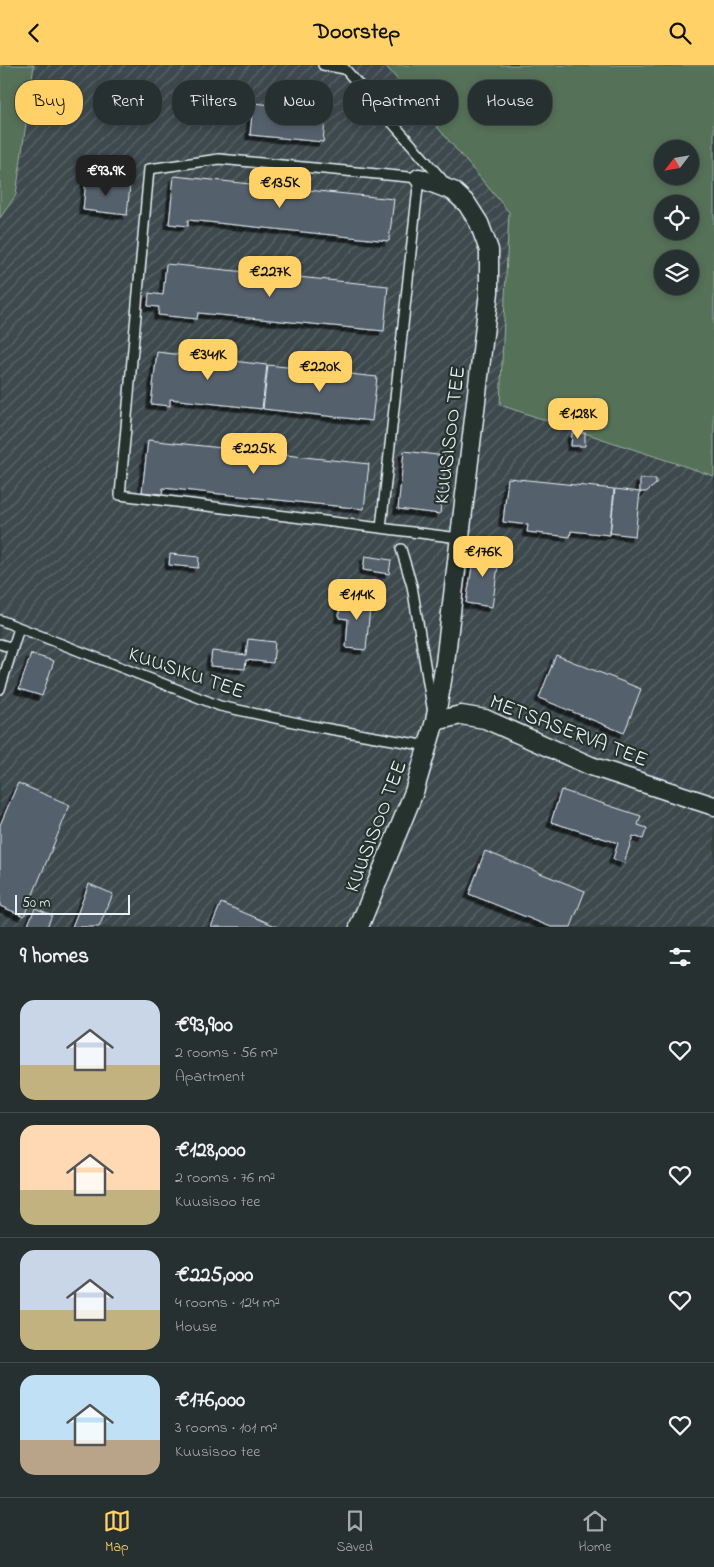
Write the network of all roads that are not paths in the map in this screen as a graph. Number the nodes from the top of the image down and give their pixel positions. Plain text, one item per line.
1 (323, 65) edge
2 (419, 178) junction
3 (452, 191) junction
4 (381, 528) junction
5 (459, 537) junction
6 (401, 549) dead end
7 (0, 620) edge
8 (19, 628) junction
9 (0, 644) edge
10 (13, 648) junction
11 (0, 689) edge
12 (434, 721) junction
13 (428, 746) junction
14 (714, 805) edge
15 (359, 927) edge

1 - 3 lane
2 - 3 street, KUUSISOO TEE
2 - 4 lane
2 - 4 lane
3 - 5 street, KUUSISOO TEE
4 - 5 lane
5 - 12 street, KUUSISOO TEE
6 - 12 lane
7 - 8 lane, KUUSIKU TEE
8 - 10 lane
8 - 13 lane, KUUSIKU TEE
9 - 10 lane
10 - 11 lane
12 - 13 street, KUUSISOO TEE
12 - 14 street, METSASERVA TEE
13 - 15 street, KUUSISOO TEE

